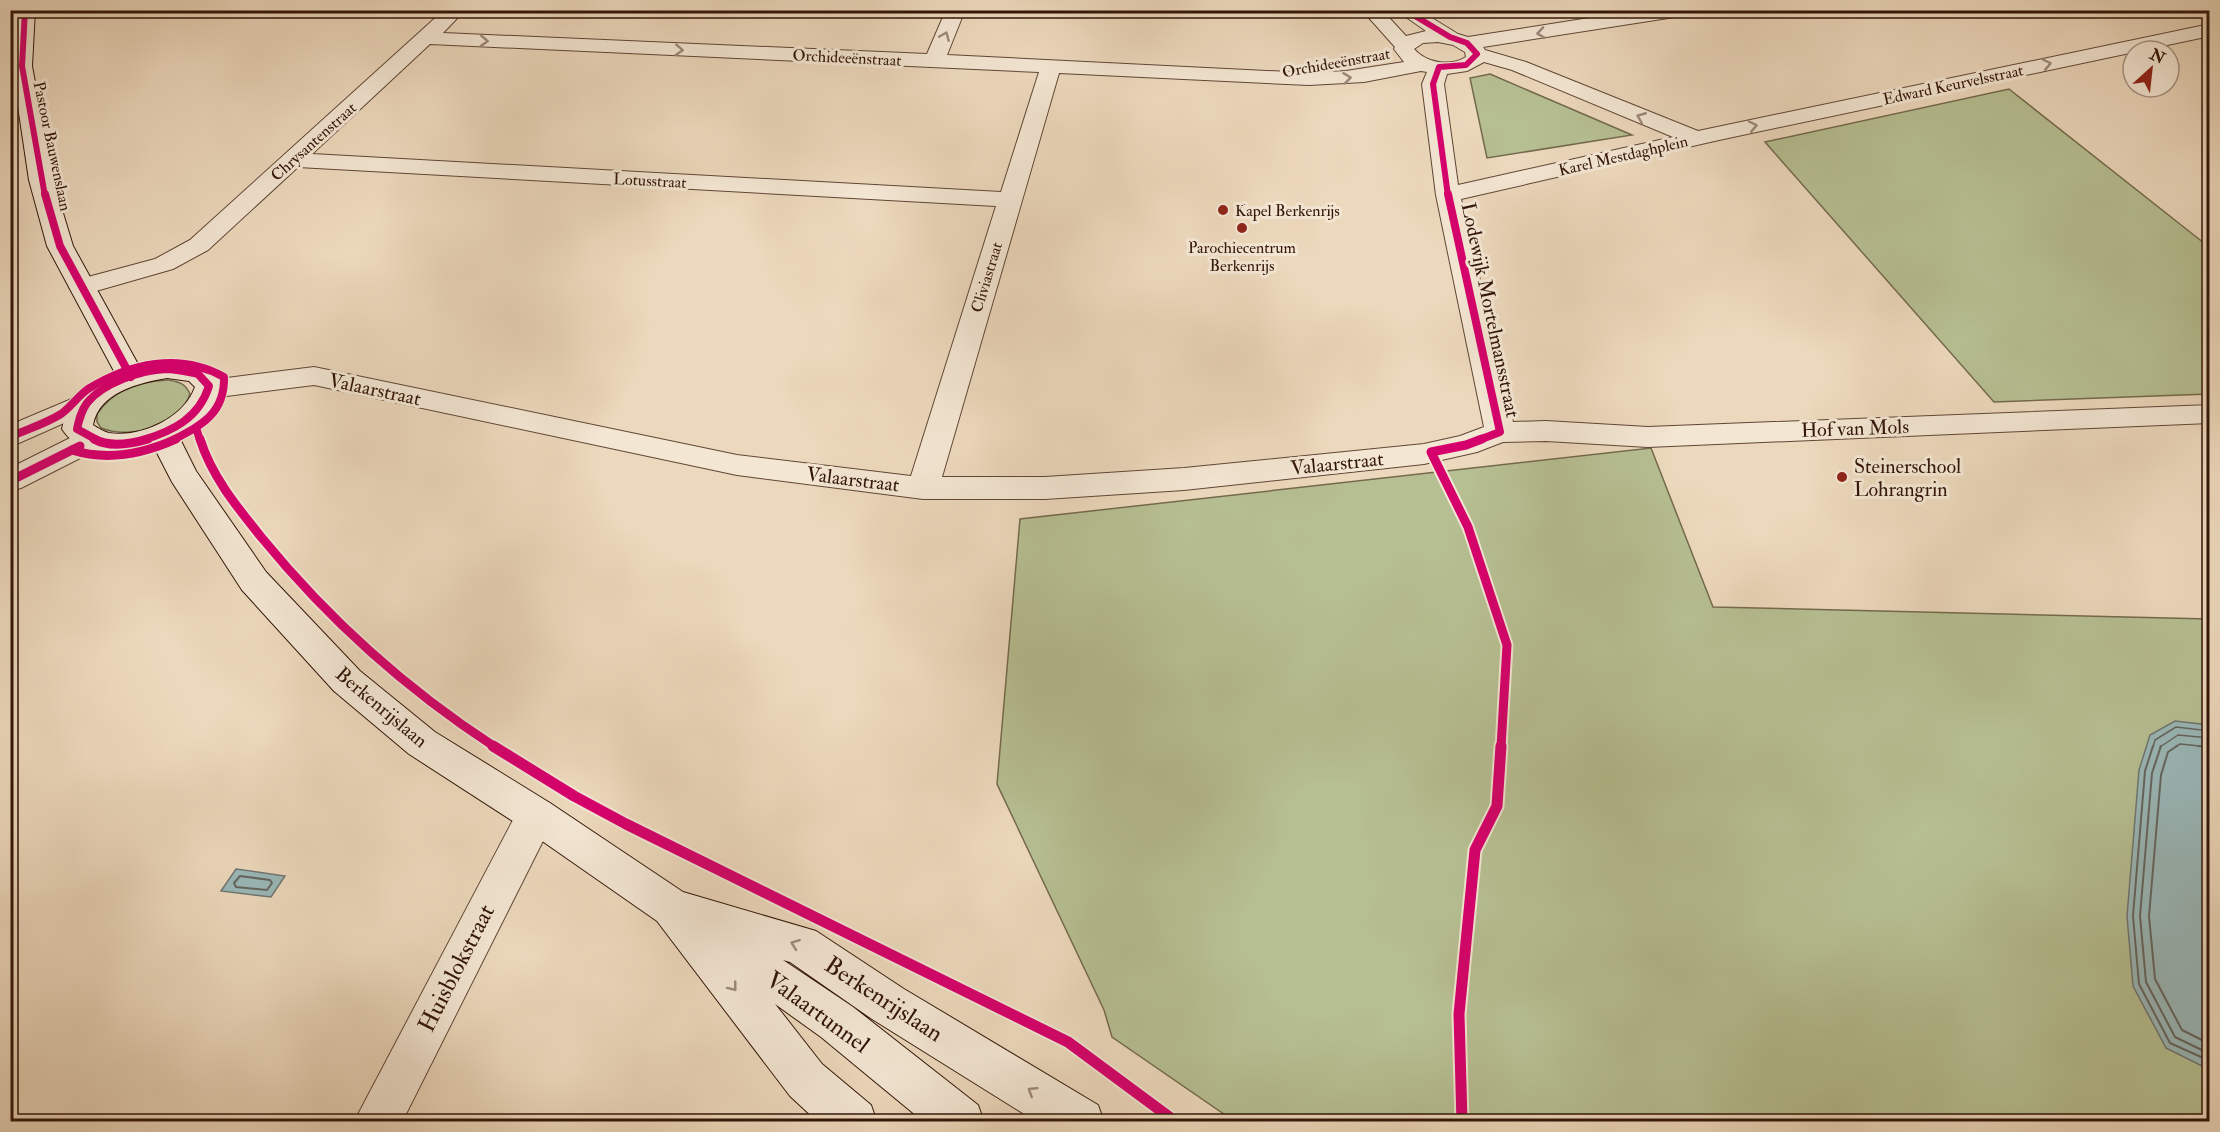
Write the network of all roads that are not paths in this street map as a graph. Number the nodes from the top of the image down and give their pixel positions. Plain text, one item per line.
1 (25, 10) edge
2 (456, 10) edge
3 (956, 10) edge
4 (1371, 10) edge
5 (1405, 10) edge
6 (1681, 10) edge
7 (2210, 30) edge
8 (426, 38) junction
9 (1465, 45) junction
10 (1405, 48) junction
11 (934, 61) junction
12 (1051, 66) junction
13 (1431, 66) junction
14 (16, 67) edge
15 (1268, 76) junction
16 (1696, 138) junction
17 (292, 160) junction
18 (1448, 195) junction
19 (1009, 200) junction
20 (82, 287) junction
21 (131, 377) junction
22 (211, 389) junction
23 (88, 401) junction
24 (2210, 414) edge
25 (1500, 432) junction
26 (162, 434) junction
27 (10, 436) edge
28 (91, 440) junction
29 (10, 481) edge
30 (924, 488) junction
31 (536, 816) junction
32 (672, 908) junction
33 (377, 1122) edge
34 (854, 1122) edge
35 (961, 1122) edge
36 (1082, 1122) edge

1 - 14 street, Pastoor Bauwenslaan
2 - 8 street, Chrysantenstraat
11 -> 3 street
4 - 10 street
5 - 9 street
6 -> 9 street
16 -> 7 street, Edward Keurvelsstraat
8 -> 11 street, Orchideeënstraat
8 - 17 street, Chrysantenstraat
9 - 10 street, Karel Mestdaghplein
9 - 13 street
16 -> 9 street, Karel Mestdaghplein
10 - 13 street
10 - 15 street, Orchideeënstraat
11 - 12 street, Orchideeënstraat
12 - 15 street, Orchideeënstraat
12 - 19 street, Cliviastraat
15 -> 13 street, Orchideeënstraat
13 - 18 street
14 - 20 street, Pastoor Bauwenslaan
16 - 18 street, Karel Mestdaghplein
17 - 19 street, Lotusstraat
17 - 20 street, Chrysantenstraat
18 - 25 street, Lodewijk Mortelmansstraat
19 - 30 street, Cliviastraat
20 - 21 street, Pastoor Bauwenslaan
21 - 22 street
21 - 23 street
22 - 26 street
22 - 30 street, Valaarstraat
23 - 27 street
23 - 28 street
24 - 25 street, Hof van Mols
25 - 30 street, Valaarstraat
26 - 28 street
26 - 31 street, Berkenrijslaan
28 - 29 street
31 - 32 street, Berkenrijslaan
31 - 33 street, Huisblokstraat
32 -> 34 street, Berkenrijslaan
32 - 35 street, Valaartunnel
36 -> 32 street, Berkenrijslaan

